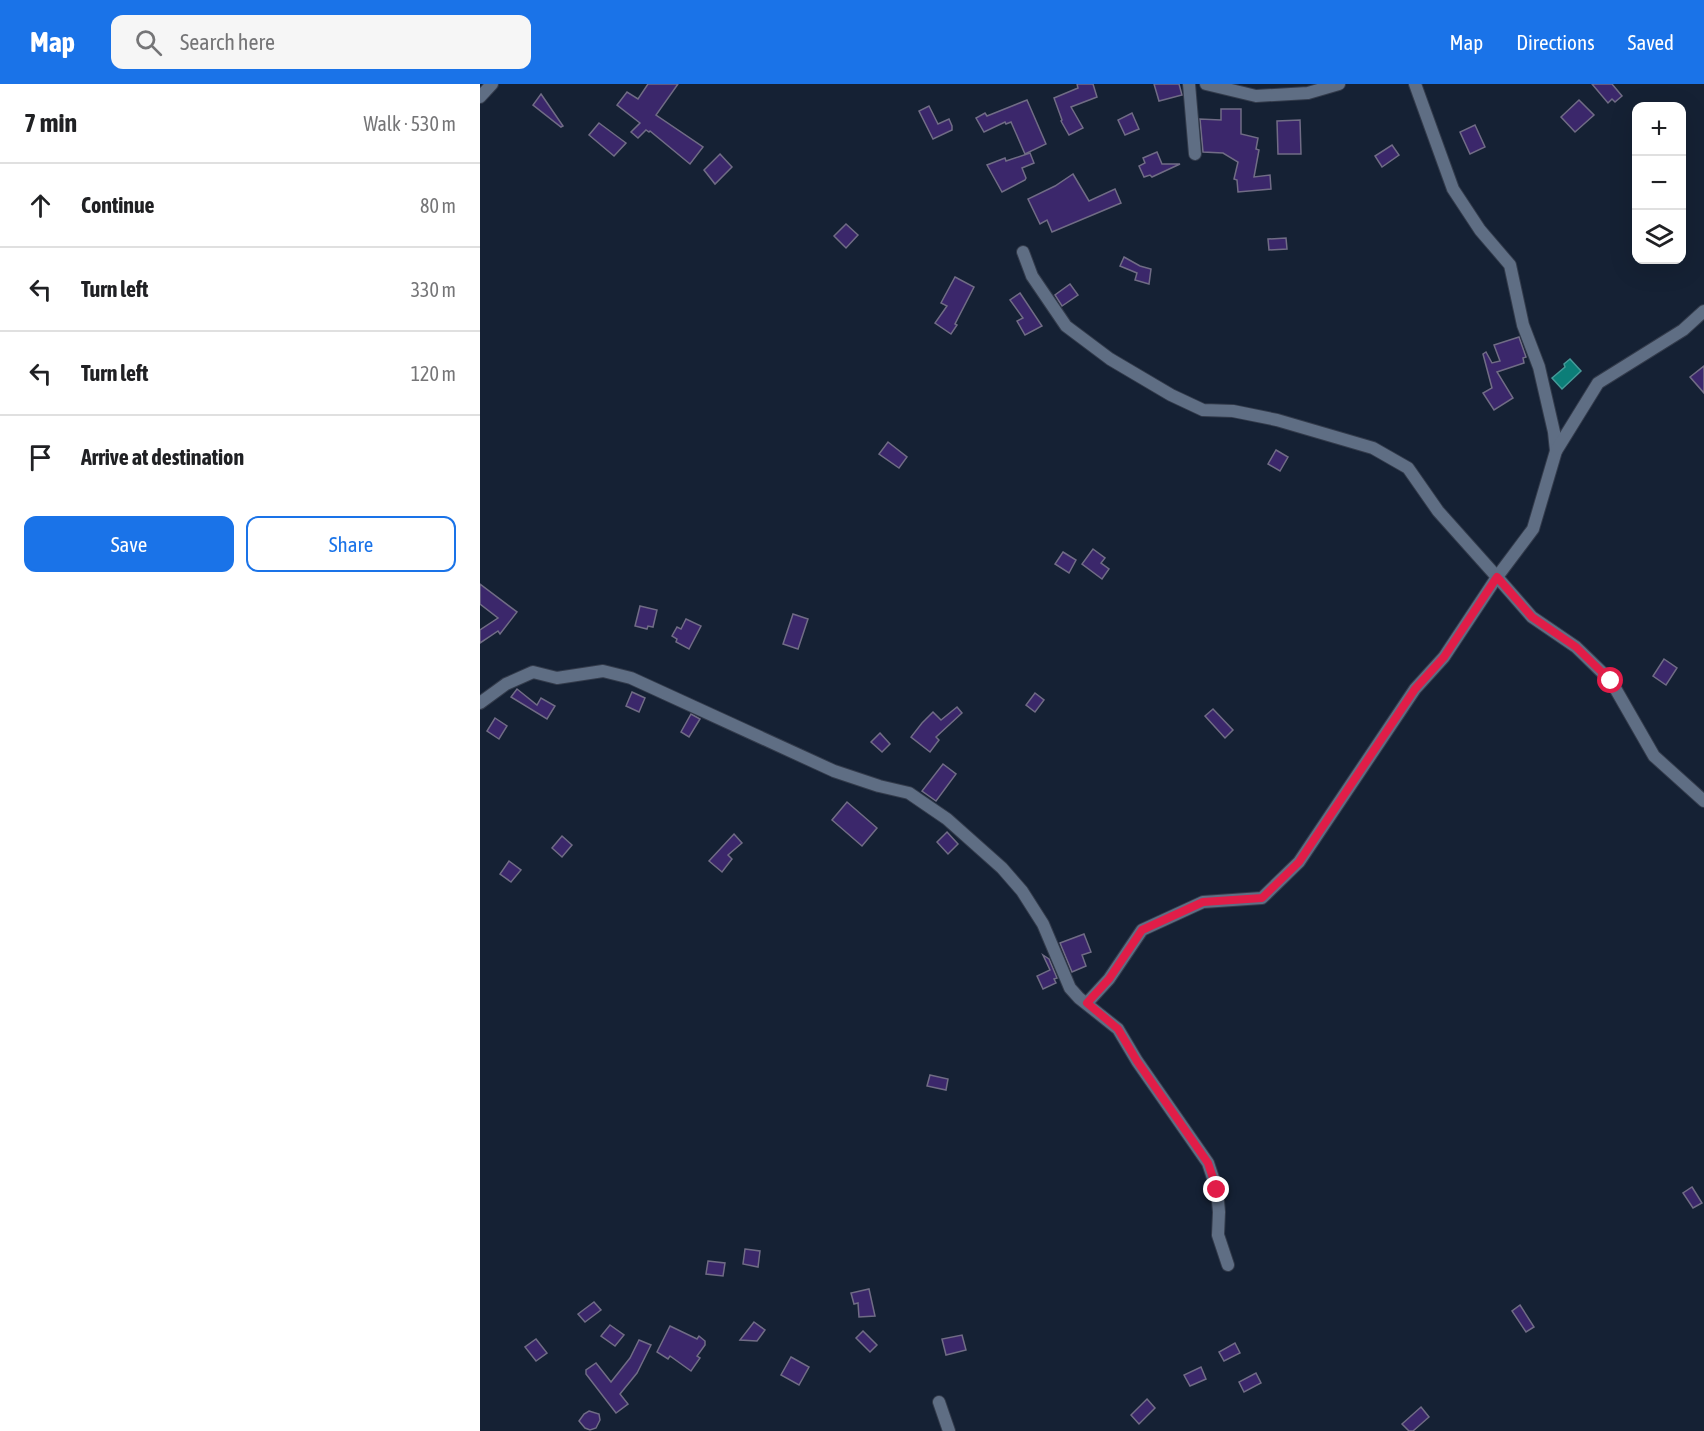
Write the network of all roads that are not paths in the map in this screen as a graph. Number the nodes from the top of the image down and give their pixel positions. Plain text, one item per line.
1 (492, 84) edge
2 (1189, 84) edge
3 (1206, 84) edge
4 (1340, 84) edge
5 (1415, 84) edge
6 (480, 97) edge
7 (1195, 154) dead end
8 (1023, 252) dead end
9 (1704, 311) edge
10 (1556, 451) junction
11 (1497, 577) junction
12 (480, 704) edge
13 (1704, 801) edge
14 (1087, 1003) junction
15 (1228, 1265) dead end
16 (939, 1402) dead end
17 (949, 1431) edge

1 - 6 street
2 - 7 street
3 - 4 street
5 - 10 street
8 - 11 street
9 - 10 street
10 - 11 street
11 - 13 street
11 - 14 street
12 - 14 street
14 - 15 street
16 - 17 street

